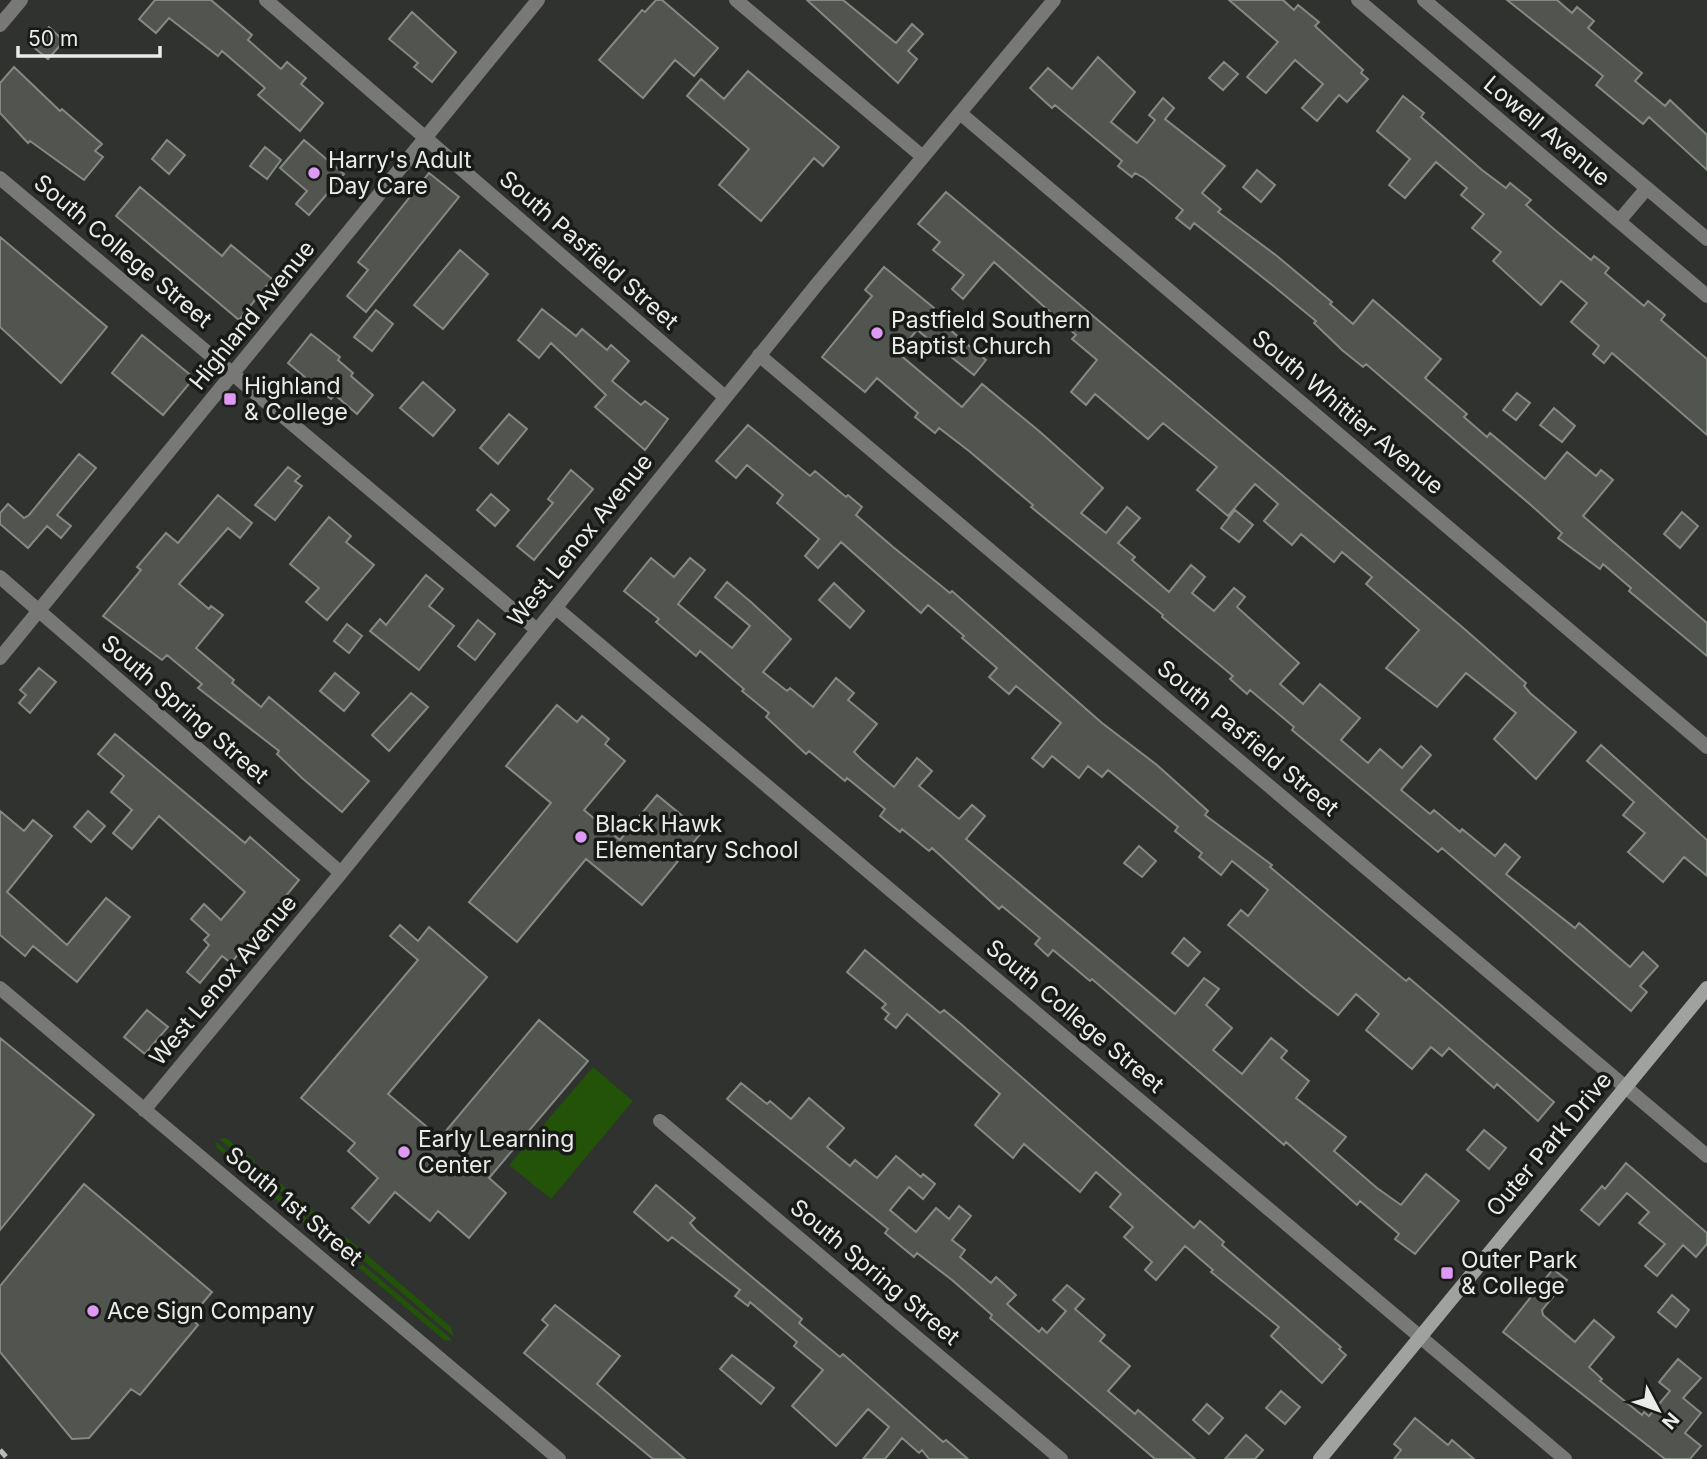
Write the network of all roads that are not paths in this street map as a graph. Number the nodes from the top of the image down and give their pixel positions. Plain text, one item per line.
1 (21, 0) edge
2 (266, 0) edge
3 (538, 0) edge
4 (736, 0) edge
5 (1054, 0) edge
6 (1358, 0) edge
7 (1424, 0) edge
8 (0, 25) edge
9 (960, 113) junction
10 (425, 138) junction
11 (923, 157) junction
12 (0, 178) edge
13 (1647, 188) junction
14 (1619, 221) junction
15 (1707, 239) edge
16 (1707, 296) edge
17 (759, 355) junction
18 (234, 373) junction
19 (725, 397) junction
20 (0, 578) edge
21 (556, 608) junction
22 (38, 612) junction
23 (537, 630) junction
24 (0, 658) edge
25 (1707, 747) edge
26 (341, 873) junction
27 (0, 988) edge
28 (1707, 988) edge
29 (1626, 1087) junction
30 (144, 1110) junction
31 (660, 1121) dead end
32 (1707, 1156) edge
33 (1420, 1337) junction
34 (554, 1458) edge
35 (1061, 1459) edge
36 (1320, 1459) edge
37 (1565, 1459) edge

1 - 8 street
2 - 10 street, South Pasfield Street
3 - 10 street, Highland Avenue
4 - 11 street
5 - 9 street, West Lenox Avenue
6 - 14 street, Lowell Avenue
7 - 13 street, Lowell Avenue
9 - 11 street, West Lenox Avenue
9 - 25 street, South Whittier Avenue
10 - 18 street, Highland Avenue
10 - 19 street, South Pasfield Street
11 - 17 street, West Lenox Avenue
12 - 18 street, South College Street
13 - 14 street
13 - 15 street, Lowell Avenue
14 - 16 street, Lowell Avenue
17 - 19 street, West Lenox Avenue
17 - 29 street, South Pasfield Street
18 - 22 street, Highland Avenue
18 - 23 street, South College Street
19 - 21 street, West Lenox Avenue
20 - 22 street, South Spring Street
21 - 23 street, West Lenox Avenue
21 - 33 street, South College Street
22 - 24 street, Highland Avenue
22 - 26 street, South Spring Street
23 - 26 street, West Lenox Avenue
26 - 30 street, West Lenox Avenue
27 - 30 street, South 1st Street
28 - 29 street, Outer Park Drive
29 - 32 street, South Pasfield Street
29 - 33 street, Outer Park Drive
30 - 34 street, South 1st Street
31 - 35 street, South Spring Street
33 - 36 street, Outer Park Drive
33 - 37 street, South College Street

